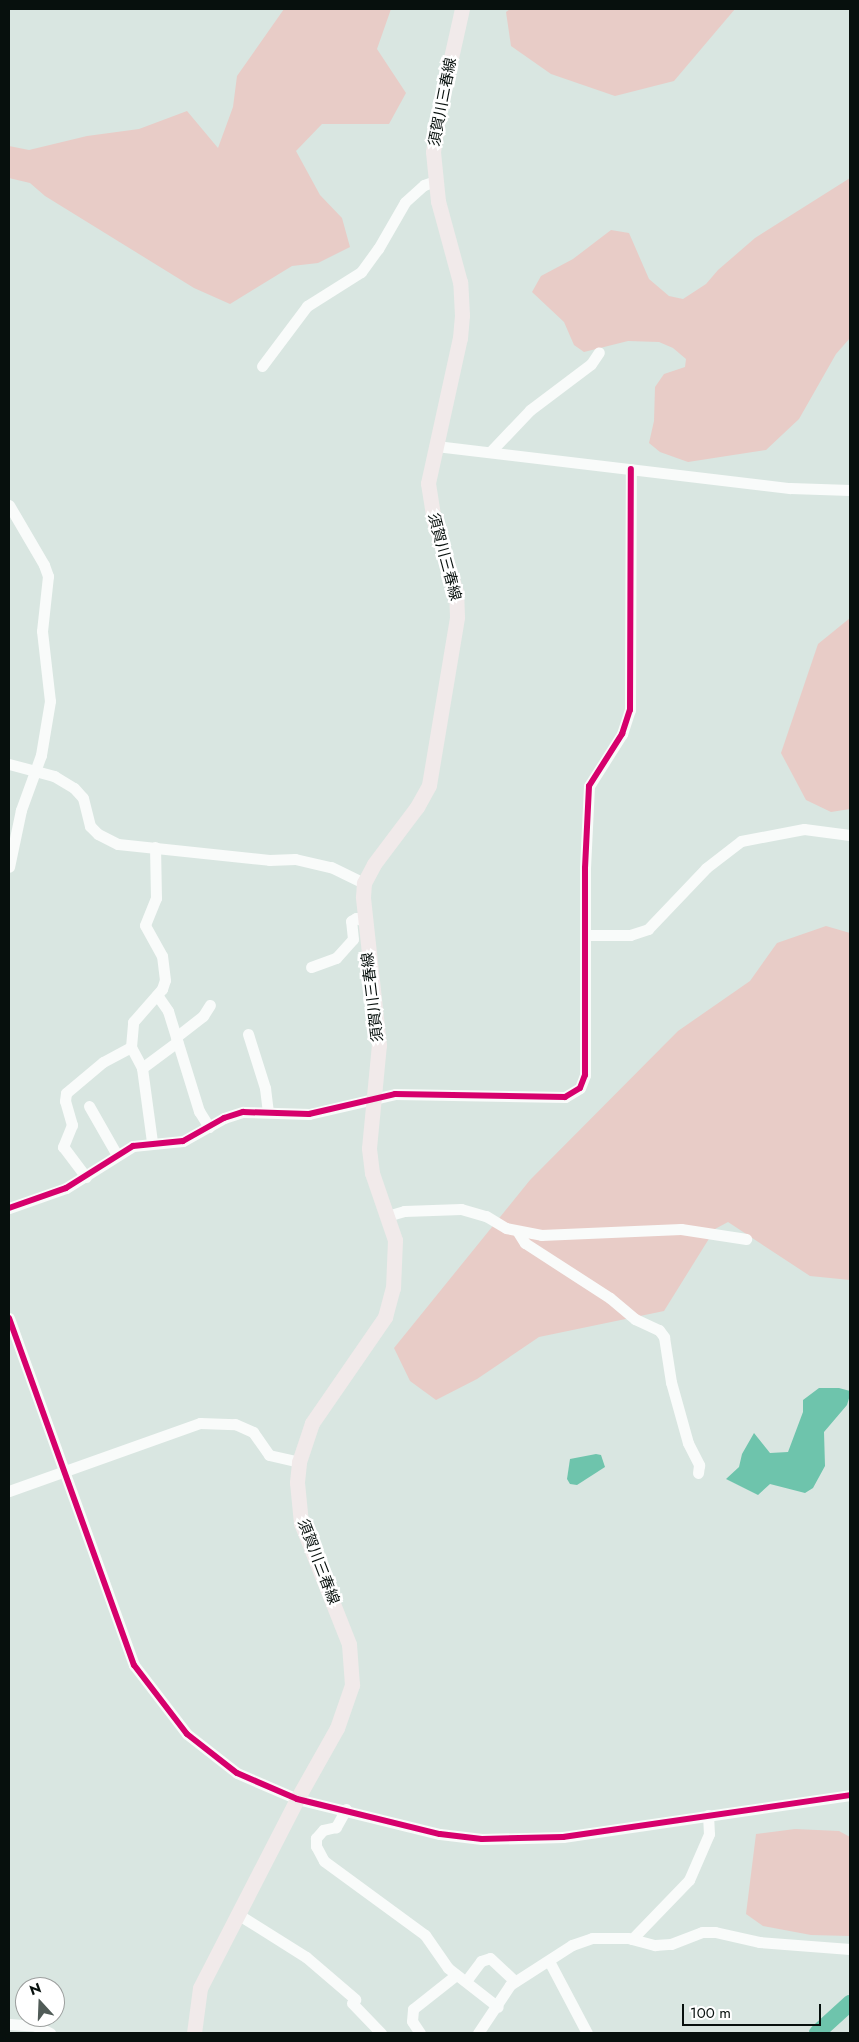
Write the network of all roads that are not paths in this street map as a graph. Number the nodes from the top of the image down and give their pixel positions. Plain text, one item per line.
1 (462, 9) edge
2 (435, 181) junction
3 (599, 352) dead end
4 (262, 366) dead end
5 (436, 446) junction
6 (491, 451) junction
7 (631, 470) junction
8 (850, 490) edge
9 (9, 504) edge
10 (9, 764) edge
11 (36, 772) junction
12 (850, 835) edge
13 (155, 847) junction
14 (9, 867) edge
15 (364, 883) junction
16 (364, 921) junction
17 (585, 935) junction
18 (311, 967) dead end
19 (157, 995) junction
20 (210, 1005) dead end
21 (248, 1034) dead end
22 (177, 1040) junction
23 (131, 1047) junction
24 (142, 1068) junction
25 (374, 1098) junction
26 (89, 1106) dead end
27 (268, 1112) junction
28 (208, 1127) junction
29 (152, 1142) junction
30 (117, 1155) junction
31 (86, 1177) junction
32 (9, 1208) edge
33 (387, 1216) junction
34 (518, 1232) junction
35 (746, 1239) dead end
36 (9, 1318) edge
37 (299, 1462) junction
38 (62, 1472) junction
39 (698, 1473) dead end
40 (9, 1491) edge
41 (850, 1795) edge
42 (297, 1799) junction
43 (346, 1809) junction
44 (708, 1816) junction
45 (239, 1915) junction
46 (632, 1939) junction
47 (850, 1949) edge
48 (549, 1961) junction
49 (461, 1978) junction
50 (515, 1981) junction
51 (498, 2007) junction
52 (9, 2024) edge
53 (50, 2033) edge
54 (194, 2033) edge
55 (382, 2033) edge
56 (420, 2033) edge
57 (478, 2033) edge
58 (587, 2033) edge

1 - 2 main road, 須賀川三春線
2 - 4 street
2 - 5 main road, 須賀川三春線
3 - 6 street
5 - 6 street
5 - 15 main road, 須賀川三春線
6 - 7 street
7 - 8 street
7 - 17 street
9 - 11 street
10 - 11 street
11 - 13 street
11 - 14 street
12 - 17 street
13 - 15 street
13 - 19 street
15 - 16 main road, 須賀川三春線
16 - 18 street
16 - 25 main road, 須賀川三春線
17 - 25 street
19 - 22 street
19 - 23 street
20 - 22 street
21 - 27 street
22 - 24 street
22 - 28 street
23 - 24 street
23 - 31 street
24 - 29 street
25 - 27 street
25 - 33 main road, 須賀川三春線
26 - 30 street
27 - 28 street
28 - 29 street
29 - 30 street
30 - 31 street
31 - 32 street
33 - 34 street
33 - 37 main road, 須賀川三春線
34 - 35 street
34 - 39 street
36 - 38 street
37 - 38 street
37 - 42 main road, 須賀川三春線
38 - 40 street
38 - 42 street
41 - 44 street
42 - 43 street
42 - 45 main road, 須賀川三春線
43 - 44 street
43 - 49 street
44 - 46 street
45 - 54 main road, 須賀川三春線
45 - 55 street
46 - 47 street
46 - 48 street
48 - 50 street
48 - 58 street
49 - 50 street
49 - 51 street
49 - 56 street
50 - 51 street
51 - 57 street
52 - 53 street

